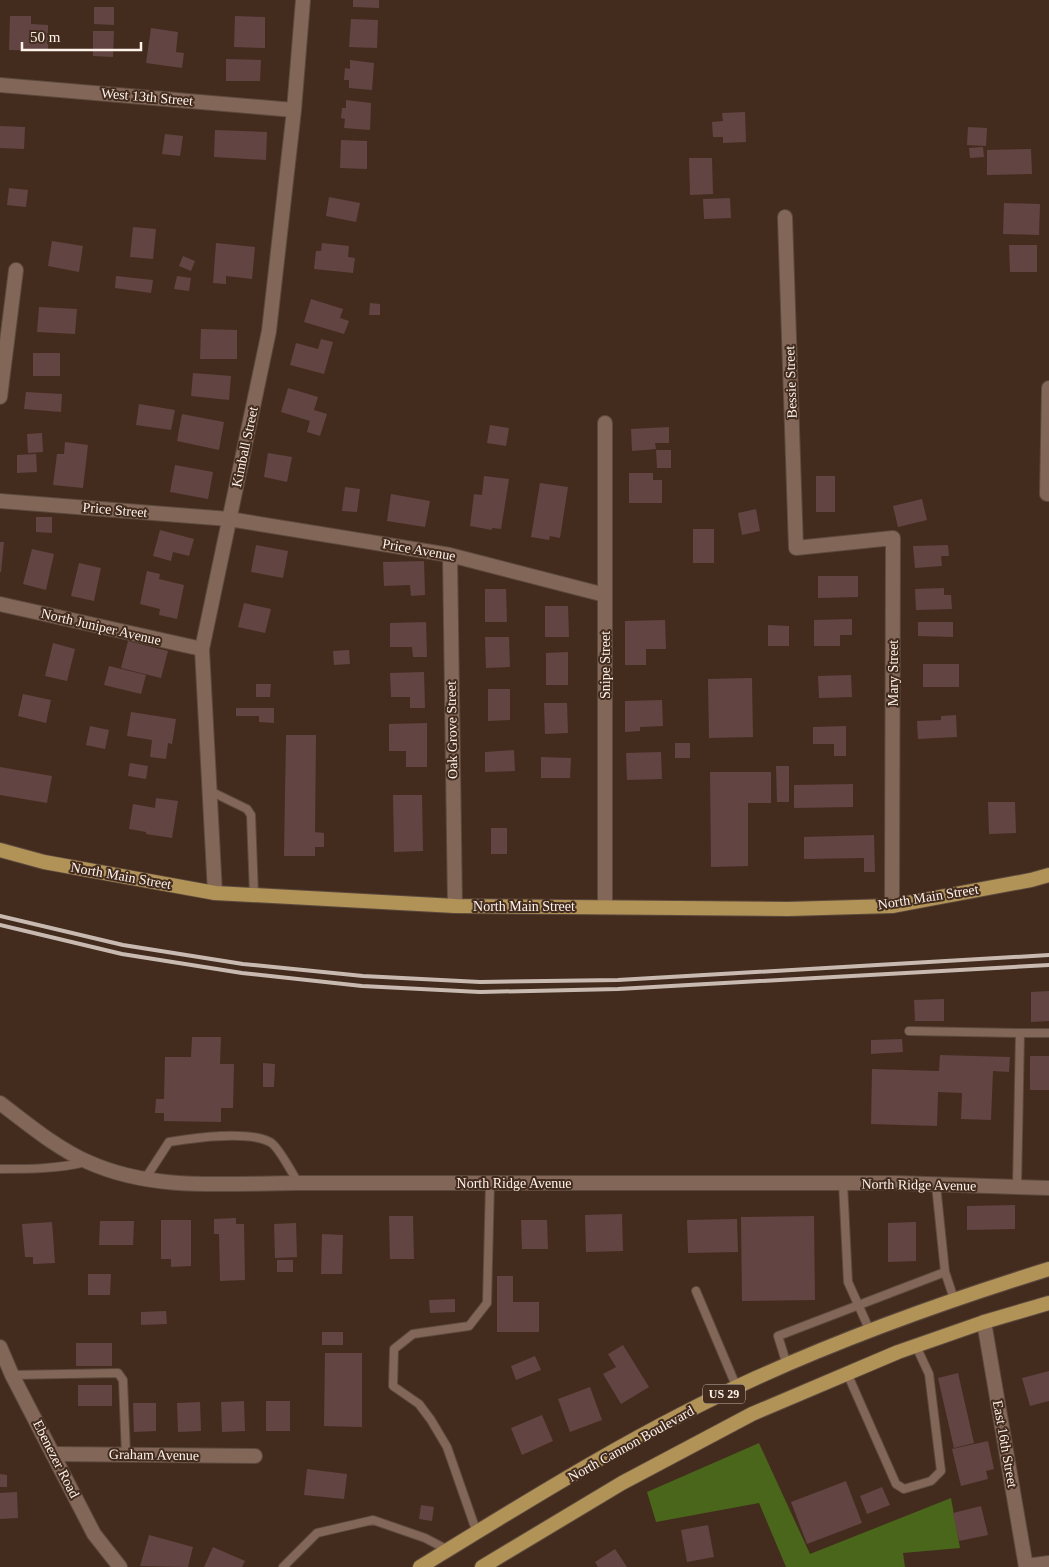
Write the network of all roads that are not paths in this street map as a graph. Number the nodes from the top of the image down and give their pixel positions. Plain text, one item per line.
1 (304, 0) edge
2 (0, 85) edge
3 (294, 110) junction
4 (785, 217) dead end
5 (16, 270) dead end
6 (1049, 388) edge
7 (0, 397) edge
8 (604, 423) dead end
9 (1048, 494) edge
10 (0, 500) edge
11 (229, 519) junction
12 (796, 548) joint
13 (450, 554) junction
14 (605, 595) junction
15 (0, 604) edge
16 (202, 649) junction
17 (210, 791) junction
18 (0, 850) edge
19 (1049, 875) edge
20 (215, 893) junction
21 (254, 895) junction
22 (455, 906) junction
23 (892, 906) junction
24 (605, 907) junction
25 (909, 1031) dead end
26 (1020, 1033) junction
27 (1049, 1033) edge
28 (0, 1103) edge
29 (88, 1162) junction
30 (0, 1169) edge
31 (146, 1179) junction
32 (298, 1183) junction
33 (490, 1183) junction
34 (843, 1184) junction
35 (936, 1185) junction
36 (1017, 1187) junction
37 (1049, 1188) edge
38 (1049, 1269) edge
39 (945, 1272) junction
40 (696, 1291) dead end
41 (954, 1299) junction
42 (1049, 1303) edge
43 (859, 1305) junction
44 (984, 1322) junction
45 (870, 1331) junction
46 (916, 1346) junction
47 (0, 1347) edge
48 (788, 1365) junction
49 (847, 1373) junction
50 (12, 1375) junction
51 (737, 1388) junction
52 (53, 1454) junction
53 (126, 1455) junction
54 (256, 1456) dead end
55 (477, 1533) junction
56 (448, 1550) junction
57 (1049, 1563) edge
58 (120, 1567) edge
59 (283, 1567) edge
60 (420, 1567) edge
61 (482, 1567) edge
62 (1026, 1567) edge

1 - 3 street, Kimball Street
2 - 3 street, West 13th Street
3 - 11 street, Kimball Street
4 - 12 street, Bessie Street
5 - 7 street
6 - 9 street
8 - 14 street, Snipe Street
10 - 11 street, Price Street
11 - 13 street, Price Avenue
11 - 16 street, Kimball Street
12 - 23 street, Mary Street
13 - 14 street, Price Avenue
13 - 22 street, Oak Grove Street
14 - 24 street, Snipe Street
15 - 16 street, North Juniper Avenue
16 - 17 street, Kimball Street
17 - 20 street, Kimball Street
17 - 21 lane
18 - 20 main road, North Main Street
19 - 23 main road, North Main Street
20 - 21 main road, North Main Street
21 - 22 main road, North Main Street
22 - 24 main road, North Main Street
23 - 24 main road, North Main Street
25 - 26 lane
26 - 27 lane
26 - 36 lane
28 - 29 street, North Ridge Avenue
29 - 30 lane
29 - 31 street, North Ridge Avenue
31 - 32 street, North Ridge Avenue
31 - 32 lane
32 - 33 street, North Ridge Avenue
33 - 34 street, North Ridge Avenue
33 - 55 lane
34 - 35 street, North Ridge Avenue
34 - 43 lane
35 - 36 street, North Ridge Avenue
35 - 39 lane
36 - 37 street, North Ridge Avenue
38 - 41 main road, North Cannon Boulevard / US 29
39 - 41 lane
39 - 43 lane
40 - 51 lane
41 - 45 main road, North Cannon Boulevard / US 29
42 - 44 main road, US 29
43 - 45 lane
43 - 48 lane
44 - 46 main road, US 29
44 - 62 street, East 16th Street
45 - 48 main road, North Cannon Boulevard / US 29
46 - 49 main road, US 29
46 - 49 lane
47 - 50 street, Ebenezer Road
48 - 51 main road, North Cannon Boulevard / US 29
49 - 61 main road, US 29
50 - 52 street, Ebenezer Road
50 - 53 lane
51 - 55 main road, North Cannon Boulevard / US 29
52 - 53 street, Graham Avenue
52 - 58 street, Ebenezer Road
53 - 54 street, Graham Avenue
55 - 56 main road, North Cannon Boulevard / US 29
56 - 59 lane
56 - 60 main road, North Cannon Boulevard / US 29
57 - 62 street

